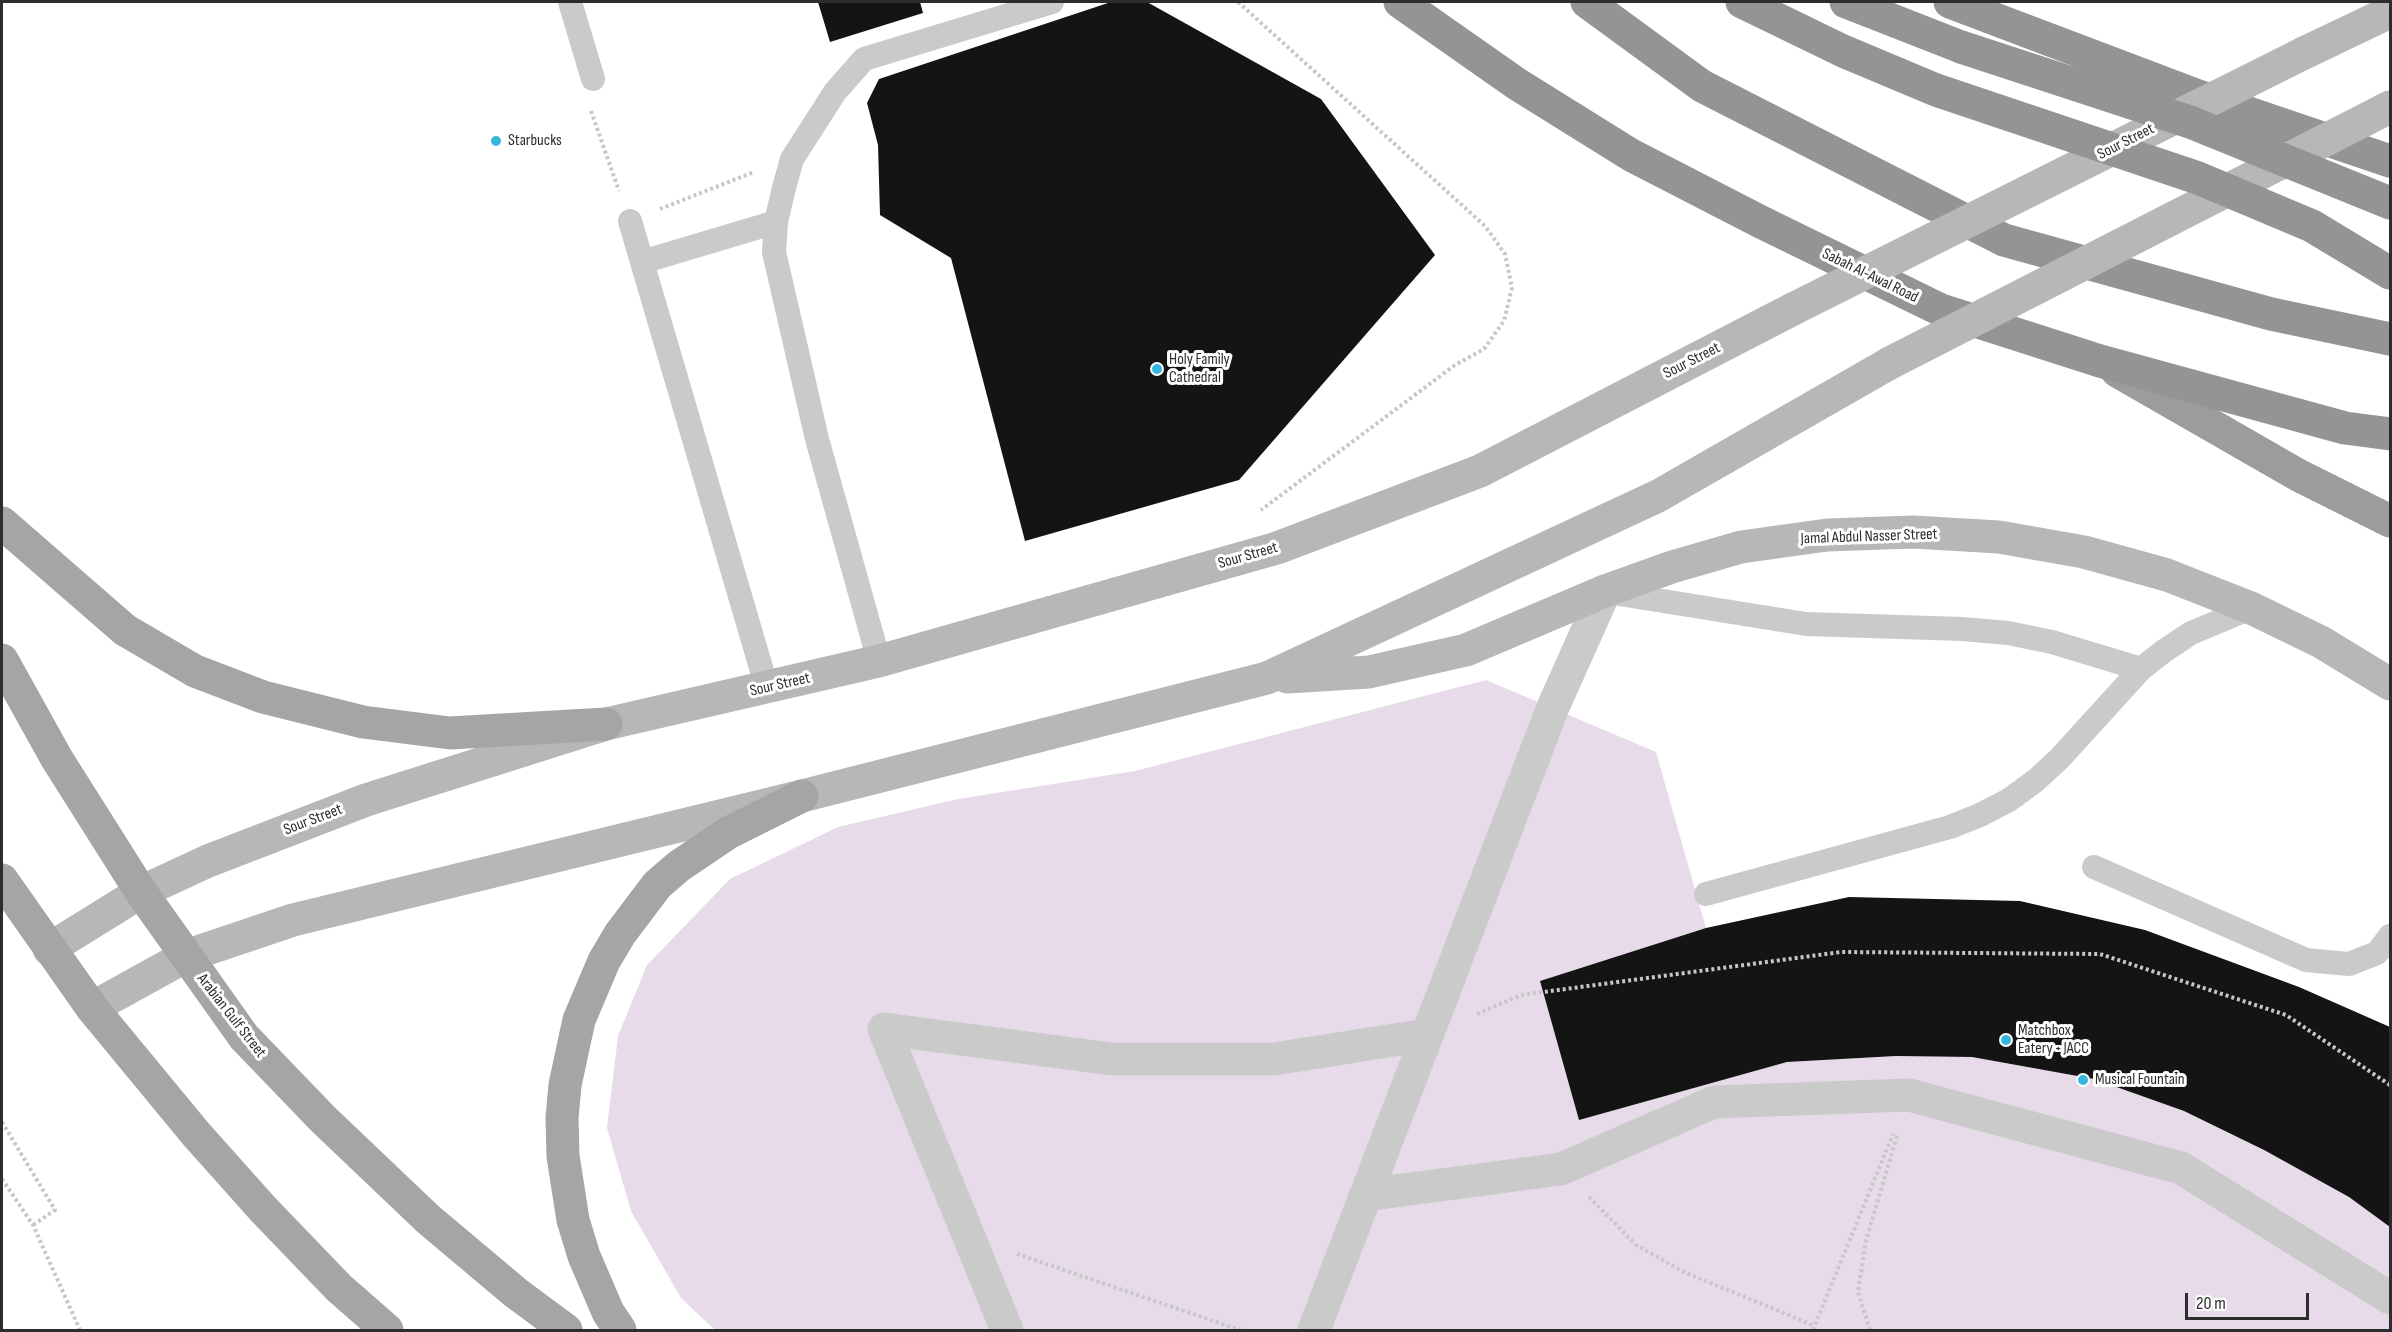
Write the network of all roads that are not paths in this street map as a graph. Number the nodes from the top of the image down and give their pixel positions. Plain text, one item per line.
1 (570, 2) edge
2 (1052, 2) edge
3 (1400, 2) edge
4 (1587, 2) edge
5 (1742, 2) edge
6 (1846, 2) edge
7 (1950, 2) edge
8 (2391, 12) edge
9 (593, 79) dead end
10 (2391, 107) edge
11 (2391, 161) edge
12 (2391, 203) edge
13 (630, 221) road end
14 (776, 222) junction
15 (642, 262) junction
16 (2391, 273) edge
17 (2391, 339) edge
18 (2100, 361) junction
19 (2391, 434) edge
20 (2391, 521) edge
21 (2, 523) edge
22 (1605, 591) junction
23 (2250, 608) junction
24 (2, 660) edge
25 (879, 661) junction
26 (2141, 669) junction
27 (1267, 678) junction
28 (2391, 684) edge
29 (767, 688) junction
30 (606, 724) junction
31 (802, 796) junction
32 (2094, 867) dead end
33 (2, 880) edge
34 (141, 892) junction
35 (1706, 894) dead end
36 (2391, 936) edge
37 (49, 949) junction
38 (186, 956) junction
39 (92, 1008) junction
40 (1426, 1035) junction
41 (1365, 1195) junction
42 (2391, 1298) edge
43 (387, 1330) edge
44 (566, 1330) edge
45 (620, 1330) edge
46 (1008, 1330) edge
47 (1314, 1330) edge

1 - 9 lane
2 - 14 lane
3 - 18 highway, Sabah Al-Awal Road
4 - 17 highway
5 - 16 highway, bridge
6 - 12 highway, bridge
7 - 11 highway
8 - 25 main road, Sour Street, bridge
10 - 27 main road, bridge
13 - 15 lane
14 - 15 lane
14 - 25 lane
15 - 29 lane
18 - 19 highway, Sabah Al-Awal Road
18 - 20 highway
21 - 30 main road
22 - 23 main road, Jamal Abdul Nasser Street
22 - 26 lane
22 - 27 main road, Jamal Abdul Nasser Street
22 - 40 street
23 - 26 lane
23 - 28 main road, Jamal Abdul Nasser Street
24 - 34 main road, Arabian Gulf Street
25 - 29 main road, Sour Street
26 - 35 lane
27 - 31 main road
29 - 30 main road, Sour Street
30 - 34 main road, Sour Street
31 - 38 main road
31 - 45 main road
32 - 36 lane
33 - 37 main road
34 - 37 main road, Sour Street
34 - 38 main road, Arabian Gulf Street
37 - 39 main road
38 - 39 main road
38 - 44 main road, Arabian Gulf Street
39 - 43 main road
40 - 41 street
40 - 46 street
41 - 42 street
41 - 47 street

